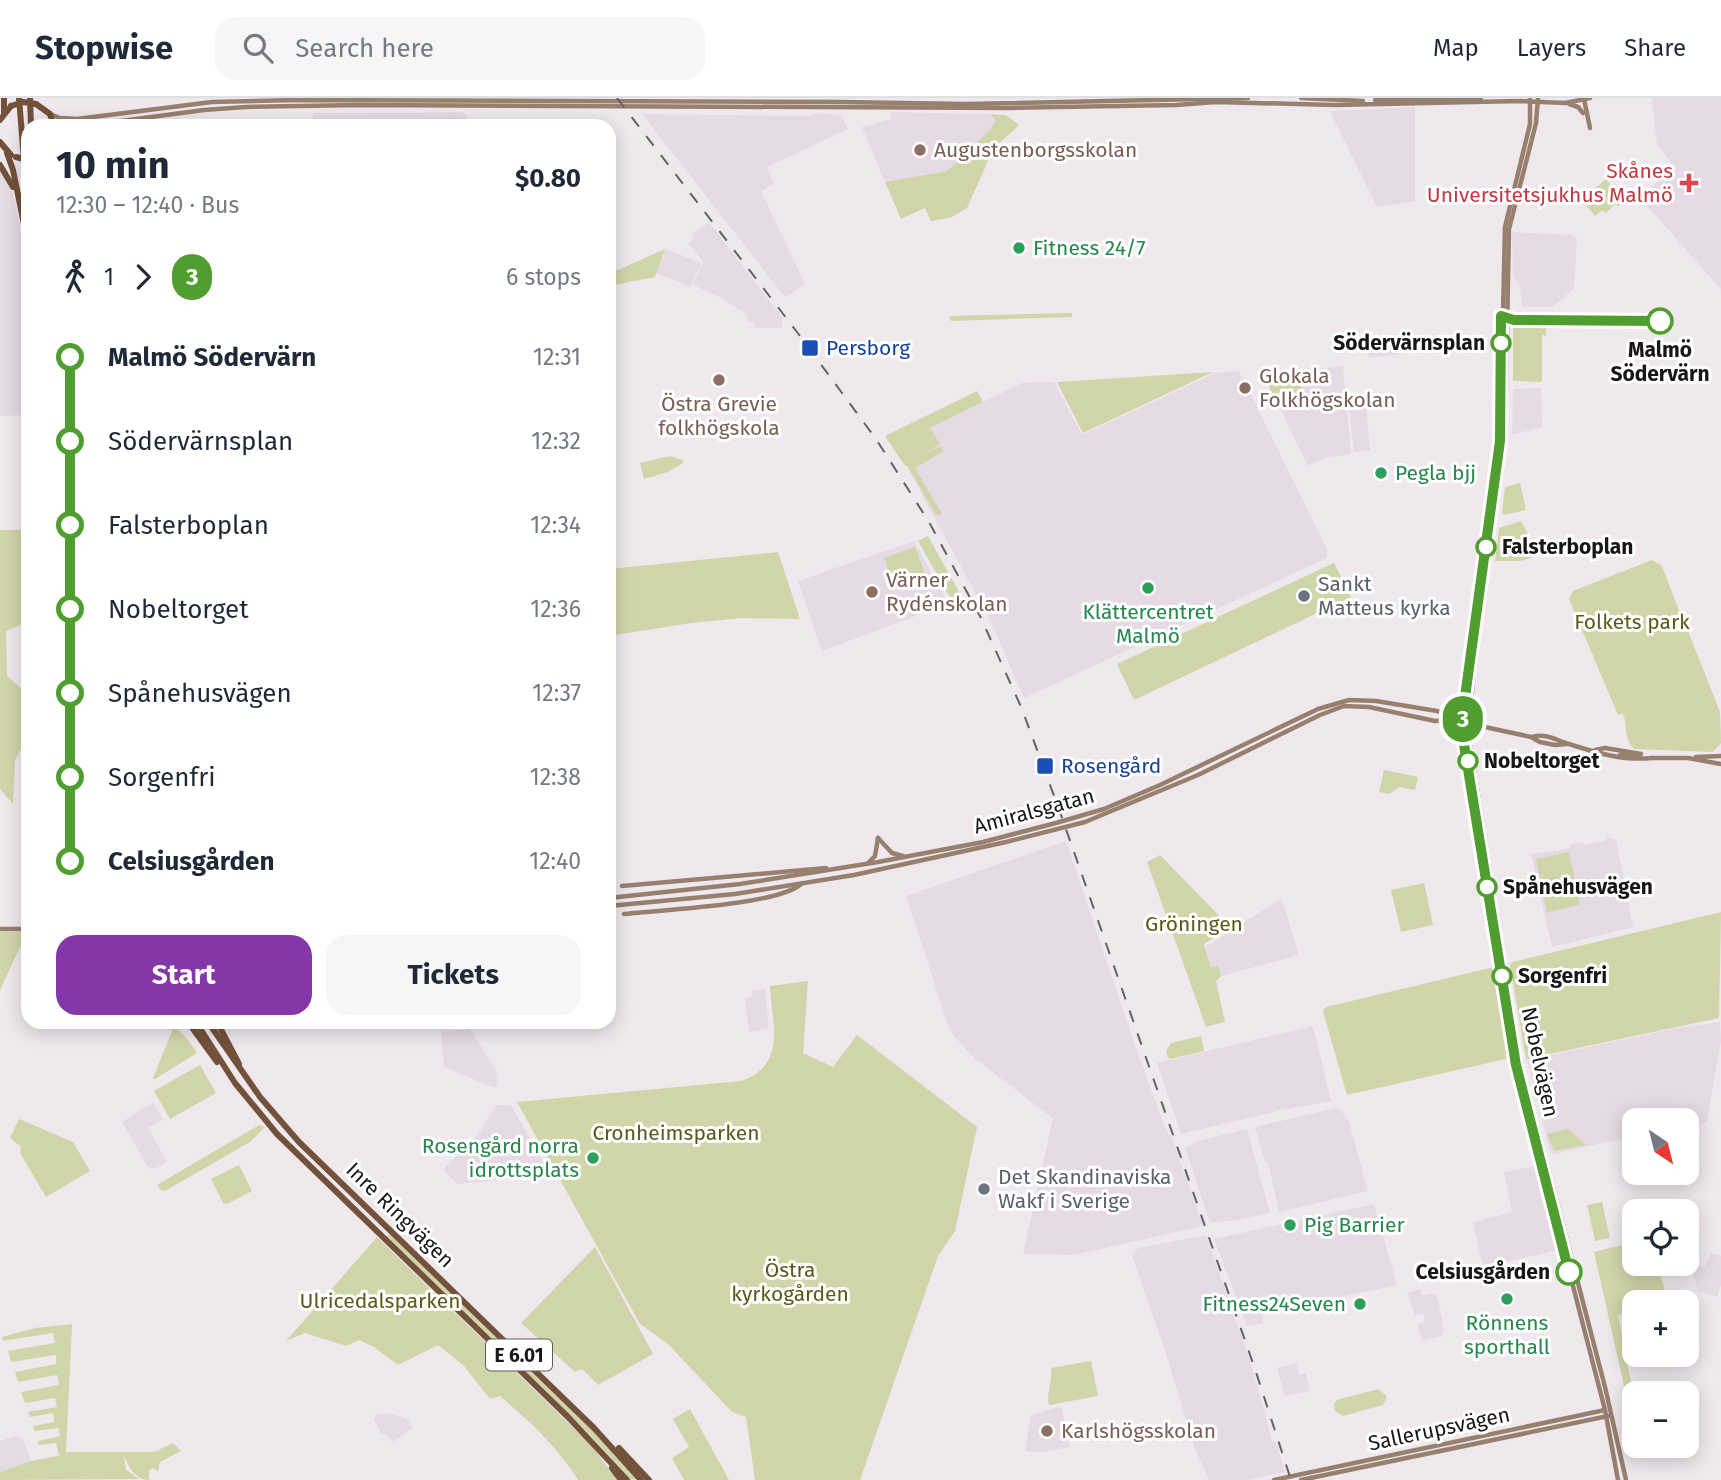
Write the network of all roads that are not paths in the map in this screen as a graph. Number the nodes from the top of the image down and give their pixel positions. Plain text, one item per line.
1 (19, 98) edge
2 (30, 98) edge
3 (42, 98) edge
4 (1248, 98) edge
5 (1301, 98) edge
6 (1480, 98) edge
7 (1586, 98) edge
8 (2, 99) edge
9 (360, 99) edge
10 (1531, 100) edge
11 (1539, 100) edge
12 (1014, 103) edge
13 (1565, 103) junction
14 (293, 107) junction
15 (48, 112) junction
16 (1583, 113) dead end
17 (1, 117) edge
18 (31, 119) edge
19 (51, 119) edge
20 (136, 119) edge
21 (21, 123) edge
22 (1590, 128) dead end
23 (0, 142) edge
24 (4, 150) edge
25 (21, 158) edge
26 (0, 165) edge
27 (21, 212) edge
28 (21, 214) edge
29 (1465, 723) junction
30 (1620, 755) dead end
31 (1721, 756) edge
32 (1652, 758) junction
33 (1688, 758) junction
34 (1721, 764) edge
35 (925, 854) junction
36 (859, 865) junction
37 (801, 884) junction
38 (622, 886) dead end
39 (616, 897) edge
40 (616, 905) edge
41 (624, 914) dead end
42 (1, 929) edge
43 (21, 929) edge
44 (194, 1029) edge
45 (199, 1029) edge
46 (214, 1029) edge
47 (218, 1029) edge
48 (219, 1034) junction
49 (206, 1043) junction
50 (562, 1397) junction
51 (1608, 1413) junction
52 (587, 1436) junction
53 (621, 1480) edge
54 (627, 1480) edge
55 (641, 1480) edge
56 (649, 1480) edge
57 (1274, 1480) edge
58 (1301, 1480) edge
59 (1618, 1480) edge
60 (1626, 1480) edge

1 - 21 highway
2 - 18 highway
3 - 15 highway
4 - 12 main road
5 - 6 main road
7 - 13 main road
7 - 22 main road
8 - 17 highway
9 - 12 main road
9 - 14 main road
9 - 15 main road
10 - 11 main road
10 - 12 main road
10 - 29 main road, Nobelvägen
11 - 13 main road
11 - 29 main road, Nobelvägen
12 - 14 main road
13 - 16 main road
14 - 20 main road
15 - 17 highway, bridge
15 - 19 highway
23 - 24 highway
24 - 25 highway, bridge
24 - 27 highway
26 - 28 highway
29 - 32 main road, Amiralsgatan
29 - 35 main road, Amiralsgatan
29 - 37 main road, Amiralsgatan
29 - 51 main road, Nobelvägen
30 - 32 main road, Amiralsgatan
31 - 33 main road, Amiralsgatan
32 - 33 main road, Amiralsgatan
33 - 34 main road, Amiralsgatan
35 - 36 main road, Amiralsgatan
35 - 36 main road
36 - 38 main road
36 - 39 main road, Amiralsgatan
37 - 40 main road, Amiralsgatan
37 - 41 main road
42 - 43 main road
44 - 49 highway
45 - 49 highway, Inre Ringvägen / E 6.01
46 - 48 highway, Inre Ringvägen / E 6.01
47 - 48 highway
48 - 50 highway, Inre Ringvägen / E 6.01
49 - 52 highway, Inre Ringvägen / E 6.01
50 - 55 highway, Inre Ringvägen / E 6.01
50 - 56 highway
51 - 57 main road, Sallerupsvägen
51 - 58 main road, Sallerupsvägen
51 - 59 main road, Nobelvägen
51 - 60 main road, Nobelvägen
52 - 53 highway
52 - 54 highway, Inre Ringvägen / E 6.01

